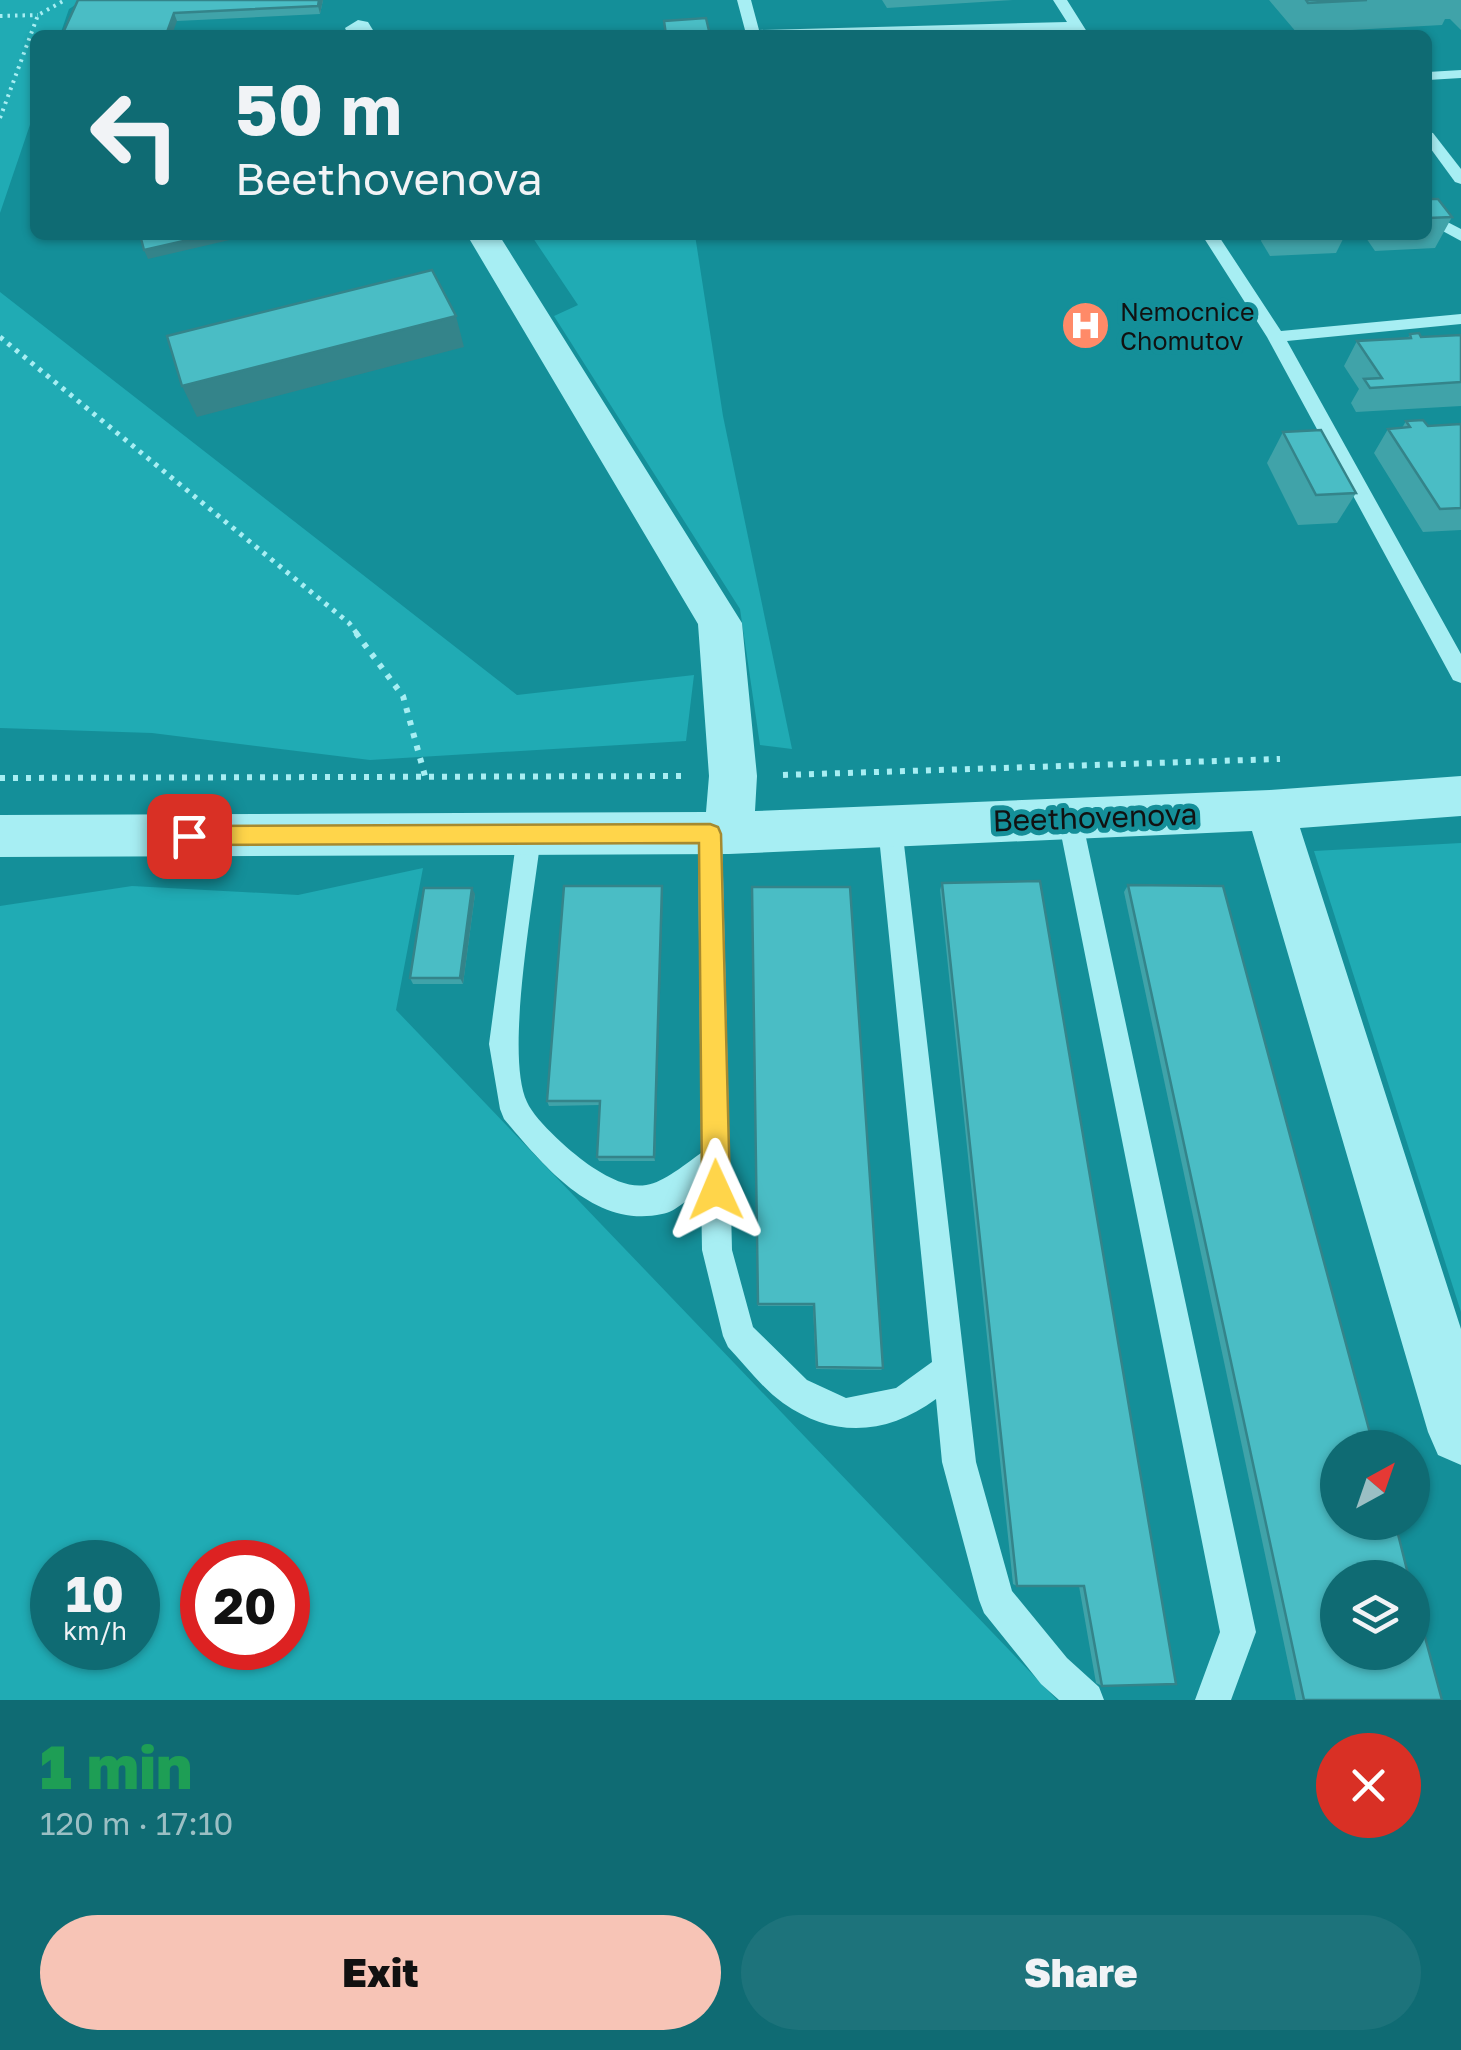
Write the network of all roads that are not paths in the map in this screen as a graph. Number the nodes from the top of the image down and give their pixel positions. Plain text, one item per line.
1 (744, 0) edge
2 (1060, 0) edge
3 (752, 30) edge
4 (1079, 30) edge
5 (1461, 74) edge
6 (1432, 76) edge
7 (1432, 141) edge
8 (1461, 179) edge
9 (1432, 219) edge
10 (1461, 236) edge
11 (486, 240) edge
12 (1213, 240) edge
13 (1461, 319) edge
14 (1276, 337) junction
15 (1459, 665) edge
16 (1277, 785) junction
17 (1461, 796) edge
18 (1070, 819) junction
19 (890, 826) junction
20 (529, 834) junction
21 (719, 834) junction
22 (0, 836) edge
23 (716, 1160) junction
24 (948, 1369) junction
25 (1461, 1432) edge
26 (1086, 1700) edge
27 (1214, 1700) edge

1 - 3 lane
2 - 4 lane
5 - 6 lane
7 - 8 lane
9 - 10 lane
11 - 21 street
12 - 14 lane
13 - 14 lane
14 - 15 lane
16 - 17 street, Beethovenova
16 - 18 street, Beethovenova
16 - 25 street
18 - 19 street, Beethovenova
18 - 27 lane
19 - 21 street, Beethovenova
19 - 24 lane
20 - 21 street, Beethovenova
20 - 22 street, Beethovenova
20 - 23 lane
21 - 23 lane
23 - 24 lane
24 - 26 lane

